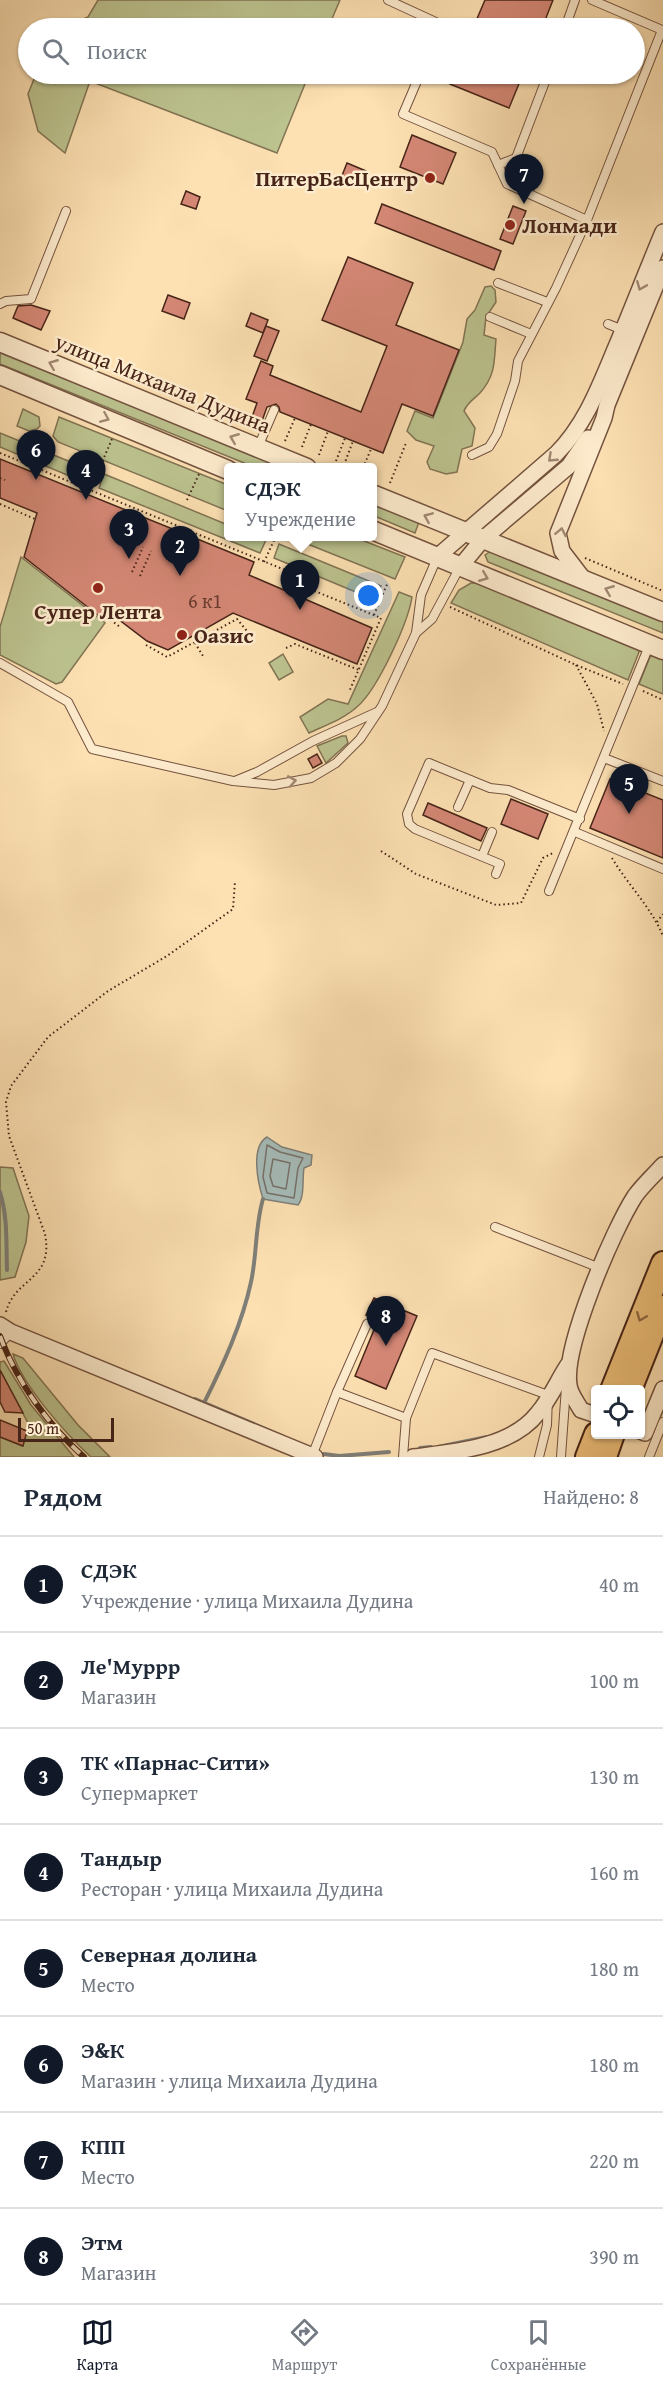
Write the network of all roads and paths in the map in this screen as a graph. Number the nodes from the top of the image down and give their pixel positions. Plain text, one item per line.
1 (388, 0) edge
2 (576, 0) edge
3 (592, 0) edge
4 (427, 18) edge
5 (569, 18) edge
6 (634, 18) edge
7 (645, 23) edge
8 (645, 73) edge
9 (416, 84) edge
10 (544, 84) edge
11 (641, 84) edge
12 (498, 165) junction
13 (66, 211) dead end
14 (587, 220) junction
15 (663, 232) edge
16 (663, 268) edge
17 (498, 283) dead end
18 (547, 302) junction
19 (0, 304) edge
20 (490, 317) dead end
21 (608, 324) dead end
22 (629, 333) junction
23 (531, 334) junction
24 (0, 342) edge
25 (0, 375) edge
26 (607, 405) junction
27 (274, 410) dead end
28 (295, 418) dead end
29 (311, 424) dead end
30 (304, 427) dead end
31 (309, 429) junction
32 (328, 431) dead end
33 (114, 436) dead end
34 (345, 438) dead end
35 (285, 441) dead end
36 (353, 441) dead end
37 (406, 443) dead end
38 (258, 447) junction
39 (302, 447) dead end
40 (371, 448) dead end
41 (0, 453) edge
42 (472, 455) dead end
43 (313, 461) edge
44 (336, 461) dead end
45 (345, 463) edge
46 (365, 463) edge
47 (224, 468) edge
48 (200, 472) dead end
49 (0, 478) edge
50 (5, 480) dead end
51 (390, 483) dead end
52 (90, 490) junction
53 (377, 496) edge
54 (187, 500) dead end
55 (0, 504) edge
56 (35, 519) dead end
57 (377, 532) edge
58 (465, 533) junction
59 (483, 539) junction
60 (274, 541) edge
61 (142, 547) dead end
62 (151, 551) dead end
63 (437, 557) junction
64 (581, 557) dead end
65 (264, 562) junction
66 (460, 567) junction
67 (132, 572) dead end
68 (140, 576) dead end
69 (585, 581) junction
70 (388, 582) dead end
71 (663, 591) edge
72 (450, 607) dead end
73 (663, 612) edge
74 (374, 615) junction
75 (107, 617) dead end
76 (120, 627) dead end
77 (247, 631) dead end
78 (416, 633) junction
79 (195, 643) junction
80 (146, 645) dead end
81 (656, 647) edge
82 (286, 648) dead end
83 (203, 656) dead end
84 (0, 663) edge
85 (576, 665) junction
86 (358, 670) junction
87 (632, 687) junction
88 (349, 692) dead end
89 (663, 700) edge
90 (377, 712) junction
91 (609, 747) junction
92 (604, 758) junction
93 (470, 780) junction
94 (233, 781) junction
95 (663, 781) edge
96 (458, 807) dead end
97 (580, 819) junction
98 (492, 832) dead end
99 (574, 832) junction
100 (570, 842) junction
101 (604, 844) junction
102 (381, 851) dead end
103 (482, 856) junction
104 (663, 869) edge
105 (496, 874) dead end
106 (235, 882) dead end
107 (549, 891) dead end
108 (663, 914) edge
109 (657, 922) junction
110 (663, 936) edge
111 (663, 1166) edge
112 (495, 1227) dead end
113 (663, 1263) edge
114 (600, 1268) junction
115 (663, 1307) edge
116 (367, 1324) dead end
117 (6, 1329) edge
118 (0, 1344) edge
119 (568, 1365) junction
120 (614, 1385) edge
121 (632, 1385) edge
122 (663, 1389) edge
123 (337, 1392) junction
124 (548, 1395) junction
125 (591, 1413) edge
126 (406, 1418) junction
127 (663, 1422) edge
128 (647, 1434) edge
129 (594, 1439) edge
130 (611, 1439) edge
131 (313, 1456) edge
132 (403, 1457) edge
133 (413, 1457) edge
134 (539, 1457) edge
135 (561, 1457) edge
136 (587, 1457) edge
137 (605, 1457) edge
138 (649, 1457) edge

1 - 4 lane
2 - 5 lane
3 - 6 lane
7 - 8 lane
9 - 12 lane
10 - 12 lane
11 - 14 lane
12 - 14 lane
13 - 19 lane
14 - 18 lane
15 -> 22 street
16 - 22 street
17 - 18 lane
18 - 23 lane
20 - 23 lane
21 - 22 lane
22 - 26 street
22 -> 58 street
23 - 42 lane
38 -> 24 street, улица Михаила Дудина
25 -> 47 street
26 - 59 street
69 -> 26 street
27 - 38 lane
28 - 35 path
29 - 31 path
30 - 31 path
31 - 39 path
32 - 43 path
33 - 52 path
34 - 44 path
36 - 45 path
37 - 51 path
38 - 43 street, улица Михаила Дудина
40 - 46 path
41 - 52 path
48 - 54 path
49 - 50 path
52 - 65 path
58 -> 53 street
55 - 56 path
57 - 63 street
58 - 59 street
58 - 63 street
59 - 66 street
59 - 69 street
60 - 65 path
61 - 67 path
62 - 68 path
63 - 66 street
63 - 78 lane
64 - 71 path
65 - 74 path
66 - 78 lane
66 -> 81 street
73 -> 69 street
70 - 74 path
72 - 85 path
74 - 86 path
75 - 76 path
77 - 79 path
78 - 90 lane
79 - 80 path
79 - 83 path
81 - 87 lane
82 - 86 path
84 - 94 lane
85 - 87 path
85 - 91 path
86 - 88 path
87 - 89 path
87 - 91 lane
90 - 94 lane
94 -> 90 lane
91 - 92 lane
92 - 95 lane
92 - 97 lane
93 - 96 lane
93 - 97 lane
93 - 103 lane
97 - 99 lane
98 - 103 lane
99 - 100 lane
99 - 101 lane
100 - 102 path
100 - 107 lane
101 - 104 lane
101 - 109 path
103 - 105 lane
106 - 117 path
108 - 109 path
109 - 110 path
111 - 114 street
112 - 114 lane
113 -> 120 main road
114 - 119 street
115 - 121 main road
116 - 123 lane
117 - 118 lane
117 - 131 street
119 - 124 street
119 - 125 street
119 - 135 lane
122 - 128 street
123 - 126 lane
123 - 131 lane
124 - 126 lane
124 - 133 street
124 - 134 lane
126 - 132 lane
127 - 128 lane
128 - 138 lane
129 - 136 main road
130 - 137 main road

